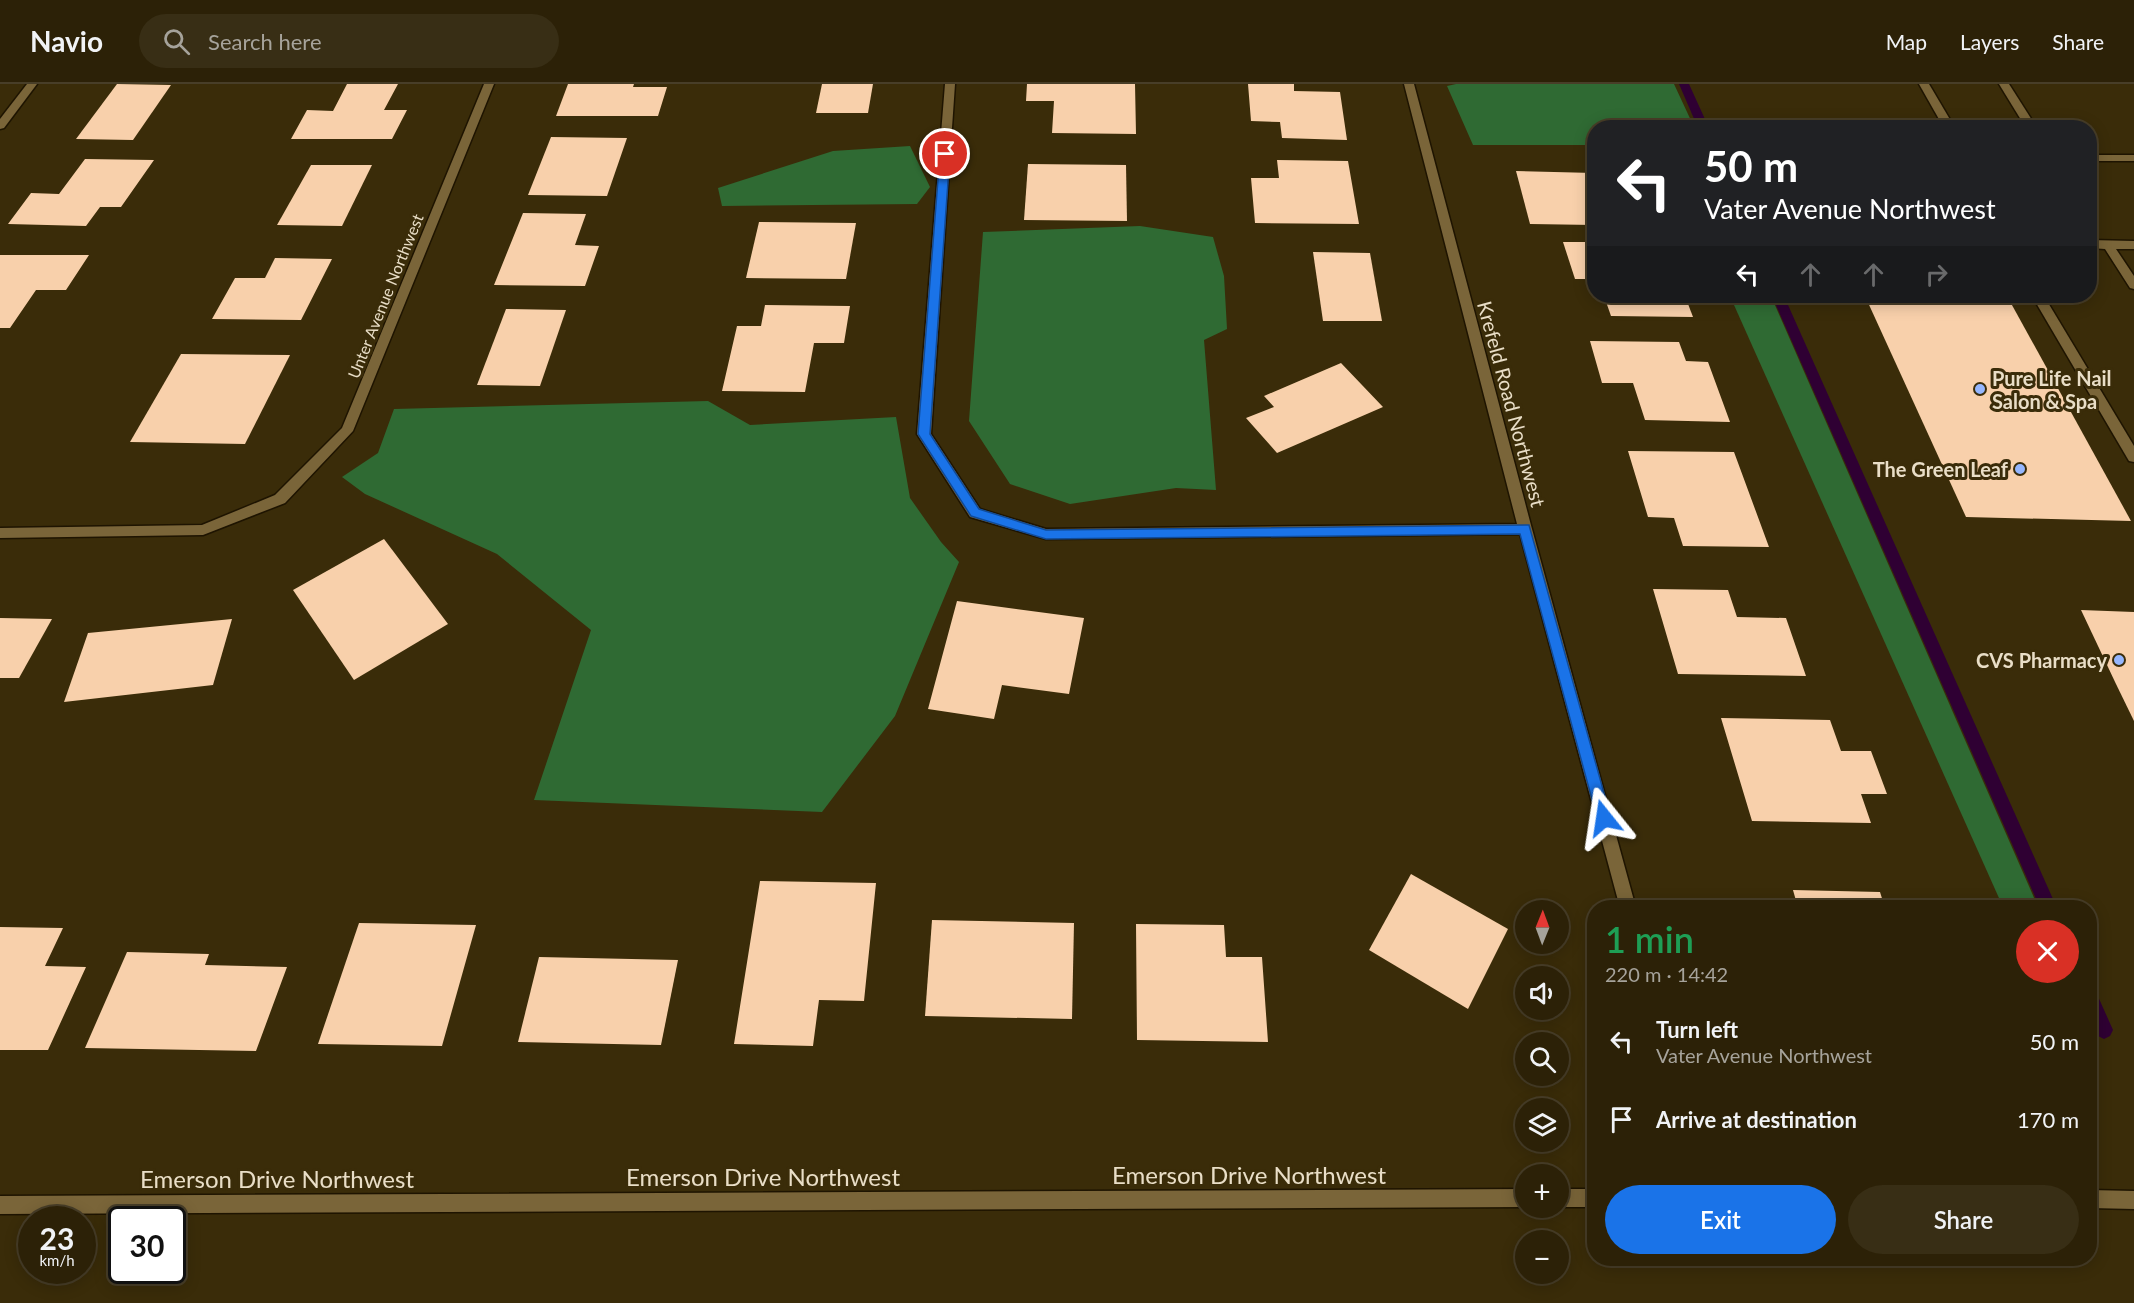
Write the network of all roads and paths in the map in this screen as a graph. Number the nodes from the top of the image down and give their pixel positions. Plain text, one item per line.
1 (32, 84) edge
2 (489, 84) edge
3 (950, 84) edge
4 (1409, 84) edge
5 (1924, 84) edge
6 (2004, 84) edge
7 (1945, 120) edge
8 (2027, 120) edge
9 (0, 126) edge
10 (2097, 158) edge
11 (2134, 158) edge
12 (2097, 244) edge
13 (2108, 245) junction
14 (2134, 245) edge
15 (2134, 285) edge
16 (2042, 303) edge
17 (2134, 457) edge
18 (1525, 529) junction
19 (0, 533) edge
20 (1626, 900) edge
21 (1587, 1197) edge
22 (1515, 1198) edge
23 (1569, 1198) edge
24 (2097, 1200) edge
25 (2134, 1200) edge
26 (0, 1205) edge

1 - 9 street
2 - 19 street, Unter Avenue Northwest
3 - 18 street
4 - 18 street, Krefeld Road Northwest
5 - 7 street
6 - 8 street
10 - 11 street
12 - 13 street
13 - 14 street
13 - 15 street
16 - 17 street
18 - 20 street, Krefeld Road Northwest
21 - 23 street
22 - 26 street, Emerson Drive Northwest
24 - 25 street

